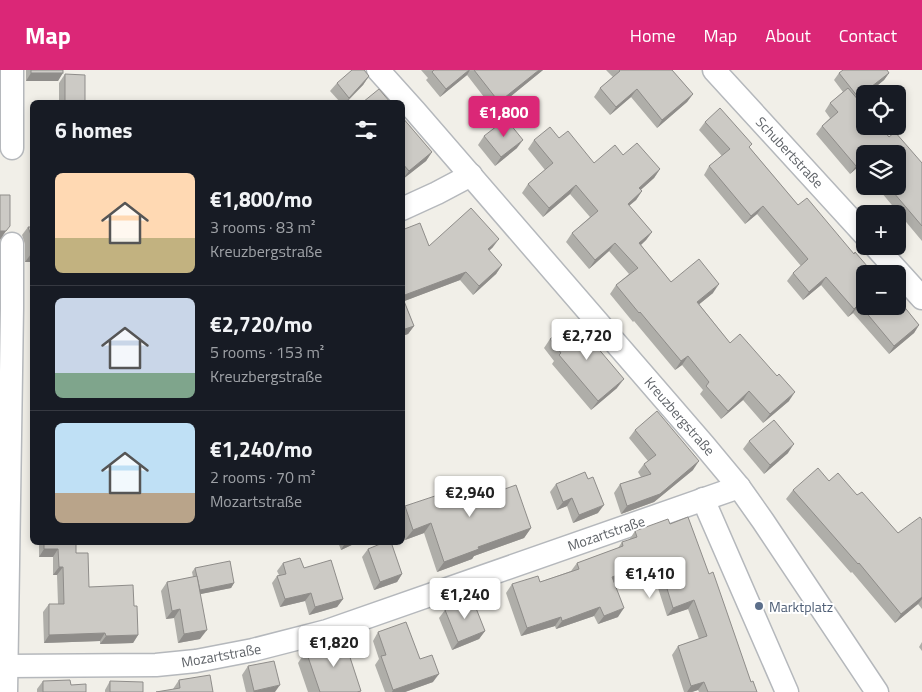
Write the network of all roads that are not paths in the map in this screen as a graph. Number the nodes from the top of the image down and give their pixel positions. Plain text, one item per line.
1 (12, 70) edge
2 (378, 70) edge
3 (714, 70) edge
4 (12, 148) dead end
5 (471, 175) junction
6 (405, 208) edge
7 (856, 225) edge
8 (8, 253) edge
9 (883, 255) edge
10 (922, 298) edge
11 (22, 308) edge
12 (739, 487) junction
13 (703, 499) junction
14 (6, 666) junction
15 (6, 692) edge
16 (787, 692) edge
17 (877, 692) edge

1 - 4 street
2 - 5 street, Kreuzbergstraße
3 - 7 street, Schubertstraße
5 - 6 street
5 - 12 street, Kreuzbergstraße
8 - 11 street
9 - 10 street
11 - 14 street
12 - 13 street, Mozartstraße
12 - 17 street, Kreuzbergstraße
13 - 14 street, Mozartstraße
13 - 16 street
14 - 15 street

